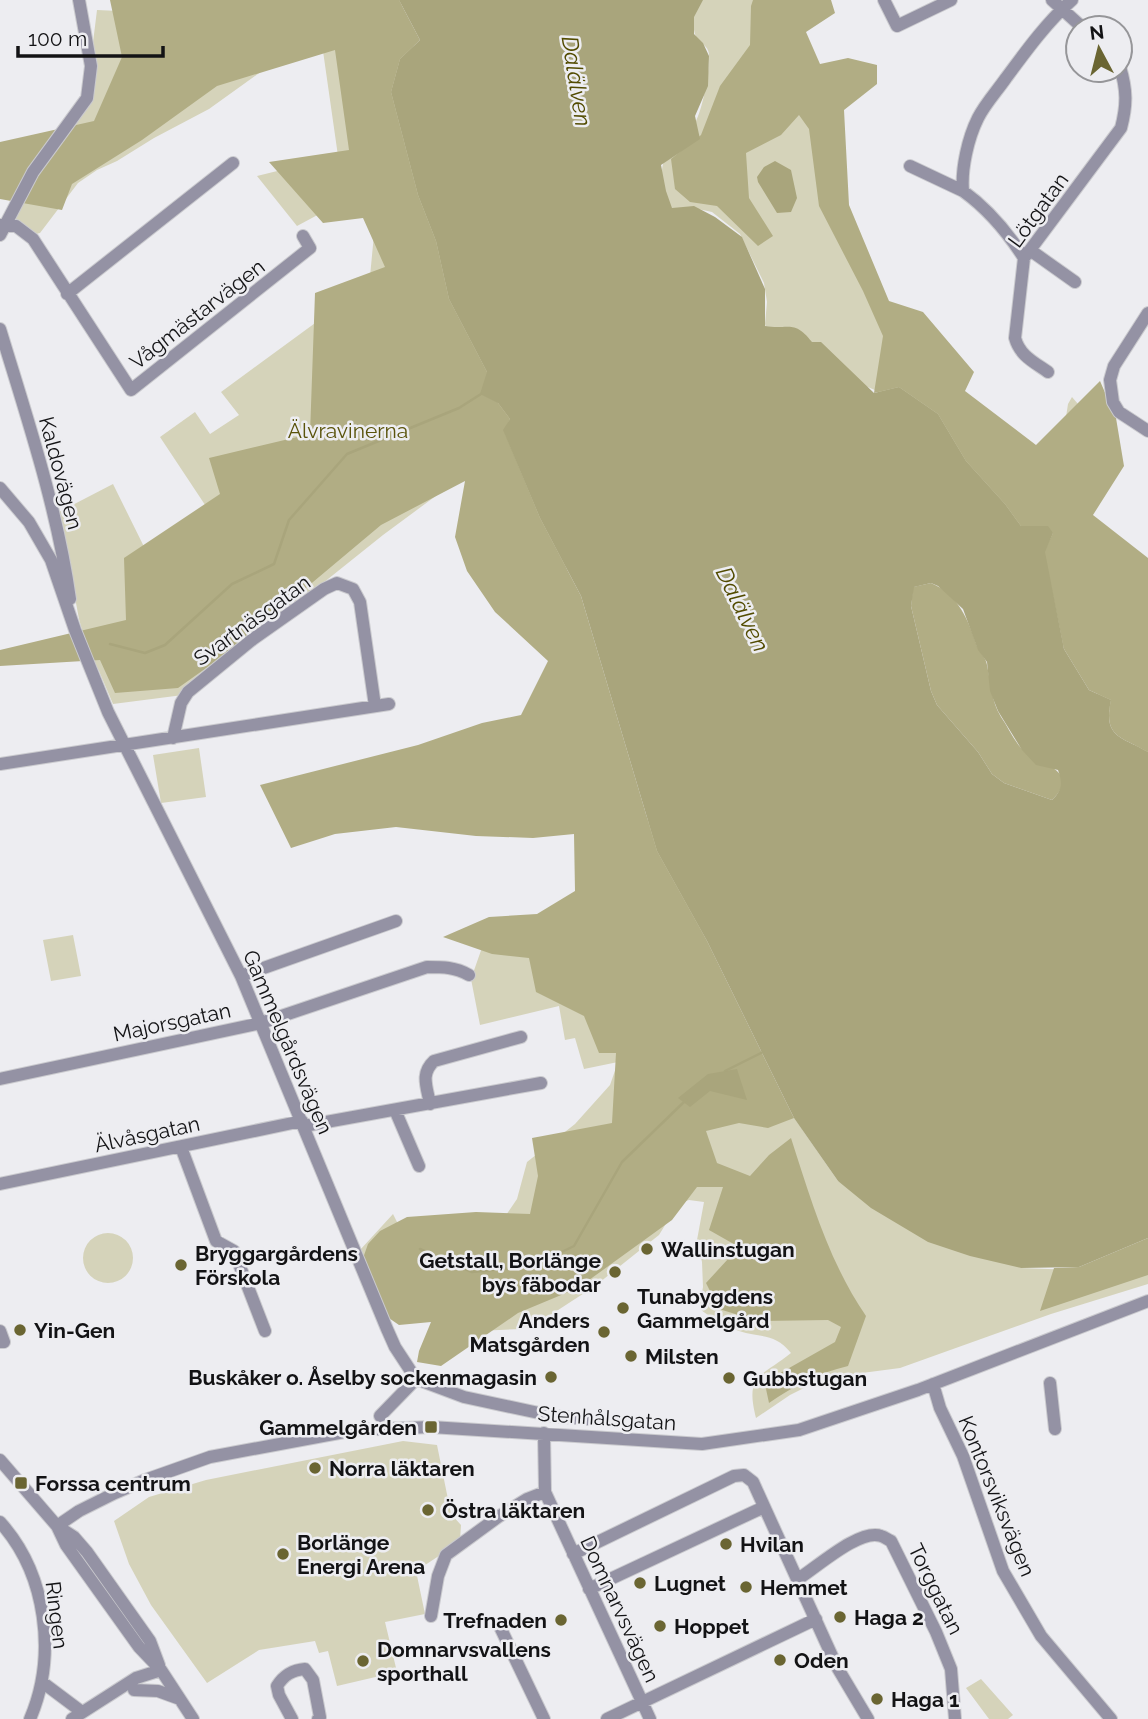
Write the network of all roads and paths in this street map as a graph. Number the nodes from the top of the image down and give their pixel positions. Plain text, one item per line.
1 (79, 0) edge
2 (884, 0) edge
3 (951, 0) edge
4 (1062, 3) edge
5 (1125, 84) edge
6 (233, 163) dead end
7 (910, 166) dead end
8 (963, 191) junction
9 (2, 228) edge
10 (303, 236) dead end
11 (1027, 254) junction
12 (1076, 282) dead end
13 (67, 294) junction
14 (1148, 313) edge
15 (0, 329) edge
16 (1048, 372) dead end
17 (1148, 431) edge
18 (1, 491) edge
19 (75, 630) junction
20 (389, 704) dead end
21 (375, 706) junction
22 (173, 738) junction
23 (123, 746) junction
24 (0, 764) edge
25 (396, 921) dead end
26 (469, 975) dead end
27 (241, 976) junction
28 (261, 1023) junction
29 (521, 1037) dead end
30 (0, 1079) edge
31 (541, 1083) dead end
32 (430, 1104) junction
33 (395, 1110) junction
34 (303, 1124) junction
35 (181, 1147) junction
36 (419, 1166) dead end
37 (0, 1184) edge
38 (1148, 1301) edge
39 (265, 1331) dead end
40 (416, 1379) junction
41 (1049, 1383) dead end
42 (933, 1384) junction
43 (380, 1416) dead end
44 (587, 1419) dead end
45 (1055, 1429) dead end
46 (544, 1433) junction
47 (0, 1460) edge
48 (545, 1492) junction
49 (764, 1507) junction
50 (0, 1522) edge
51 (57, 1525) junction
52 (573, 1554) junction
53 (797, 1579) junction
54 (589, 1589) junction
55 (431, 1616) dead end
56 (816, 1619) junction
57 (500, 1627) dead end
58 (139, 1647) junction
59 (161, 1670) junction
60 (42, 1682) junction
61 (135, 1684) junction
62 (180, 1699) junction
63 (643, 1703) junction
64 (77, 1716) edge
65 (864, 1718) edge
66 (30, 1719) edge
67 (193, 1719) edge
68 (292, 1719) edge
69 (318, 1719) edge
70 (544, 1719) edge
71 (607, 1719) edge
72 (650, 1719) edge
73 (955, 1719) edge
74 (1111, 1719) edge

1 - 9 street
2 - 3 street
4 - 8 street
5 - 11 street, Lötgatan
6 - 13 street
7 - 8 street
8 - 11 street
9 - 13 street, Vågmästarvägen
10 - 13 street, Vågmästarvägen
11 - 12 street
11 - 16 street, Lötgatan
14 - 17 street
15 - 19 street, Kaldovägen
18 - 19 street, Gammelgårdsvägen
19 - 23 street, Gammelgårdsvägen
20 - 21 street
21 - 22 street
21 - 22 street, Svartnäsgatan
22 - 23 street
23 - 24 street
23 - 27 street, Gammelgårdsvägen
25 - 27 street
26 - 28 street, Majorsgatan
27 - 28 street, Gammelgårdsvägen
28 - 30 street, Majorsgatan
28 - 34 street, Gammelgårdsvägen
29 - 32 street
31 - 32 street, Älvåsgatan
32 - 33 street, Älvåsgatan
33 - 34 street, Älvåsgatan
33 - 36 street
34 - 35 street, Älvåsgatan
34 - 40 street, Gammelgårdsvägen
35 - 37 street, Älvåsgatan
35 - 39 street
38 - 42 street, Stenhålsgatan
40 - 43 street
40 - 44 street
41 - 45 street
42 - 46 street, Stenhålsgatan
42 - 74 street, Kontorsviksvägen
46 - 48 street, Domnarvsvägen
46 - 51 street, Stenhålsgatan
47 - 51 street
48 - 52 street, Domnarvsvägen
48 - 55 street
49 - 52 street
49 - 53 street
49 - 54 street
50 - 60 street, Ringen
51 - 58 street
51 - 59 street
52 - 54 street, Domnarvsvägen
53 - 56 street
53 - 73 street, Torggatan
54 - 63 street, Domnarvsvägen
56 - 63 street
56 - 65 street
57 - 70 street
58 - 59 street
58 - 61 street
59 - 61 street
59 - 62 street
60 - 64 street
60 - 66 street, Ringen
61 - 62 street
61 - 64 street
62 - 67 street
63 - 71 street
63 - 72 street, Domnarvsvägen
68 - 69 street

